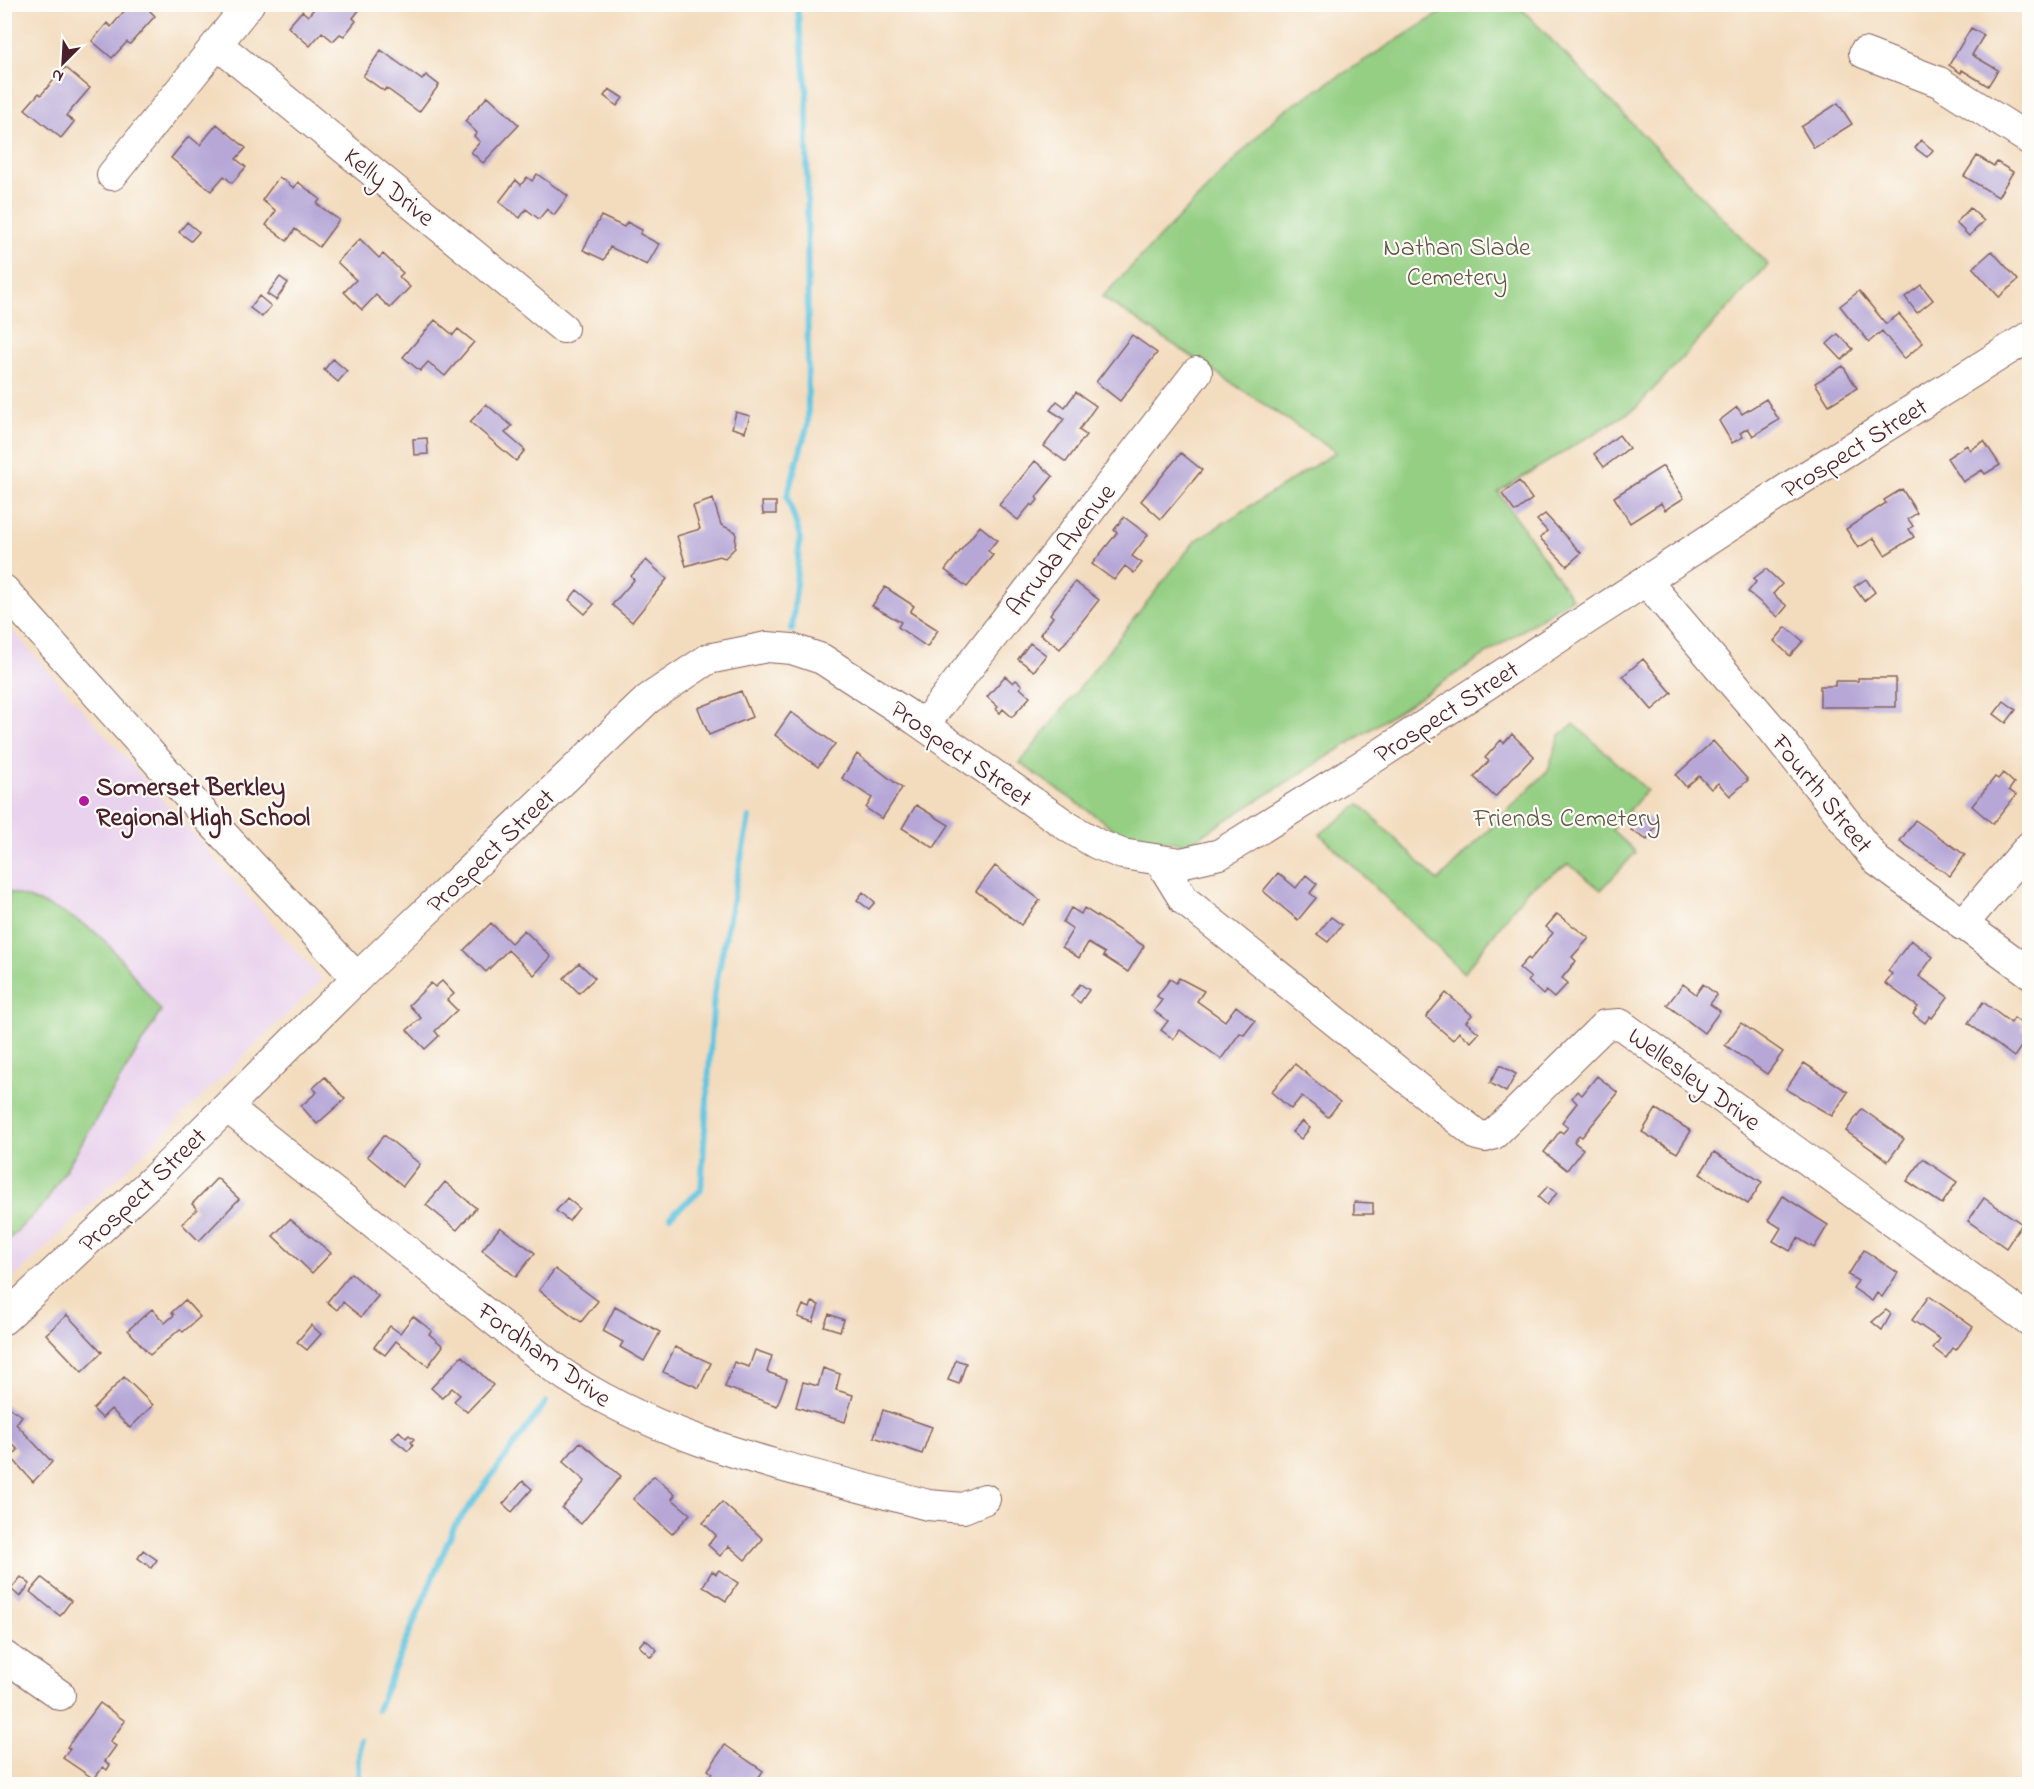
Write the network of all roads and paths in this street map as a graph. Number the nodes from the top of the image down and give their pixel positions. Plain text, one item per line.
1 (249, 4) edge
2 (217, 44) junction
3 (1864, 54) dead end
4 (2030, 140) edge
5 (112, 175) dead end
6 (562, 328) dead end
7 (2030, 336) edge
8 (1197, 372) dead end
9 (1646, 581) junction
10 (4, 590) edge
11 (924, 725) junction
12 (2030, 846) edge
13 (1161, 861) junction
14 (1962, 925) junction
15 (2030, 972) edge
16 (357, 978) junction
17 (227, 1107) junction
18 (4, 1319) edge
19 (2030, 1321) edge
20 (985, 1499) dead end
21 (4, 1656) edge
22 (60, 1695) dead end

1 - 2 street
2 - 5 street
2 - 6 street, Kelly Drive
3 - 4 street
7 - 9 street, Prospect Street
8 - 11 street, Arruda Avenue
9 - 13 street, Prospect Street
9 - 14 street, Fourth Street
10 - 16 street
11 - 13 street, Prospect Street
11 - 16 street, Prospect Street
12 - 14 street
13 - 19 street, Wellesley Drive
14 - 15 street, Fourth Street
16 - 17 street, Prospect Street
17 - 18 street, Prospect Street
17 - 20 street, Fordham Drive
21 - 22 street

